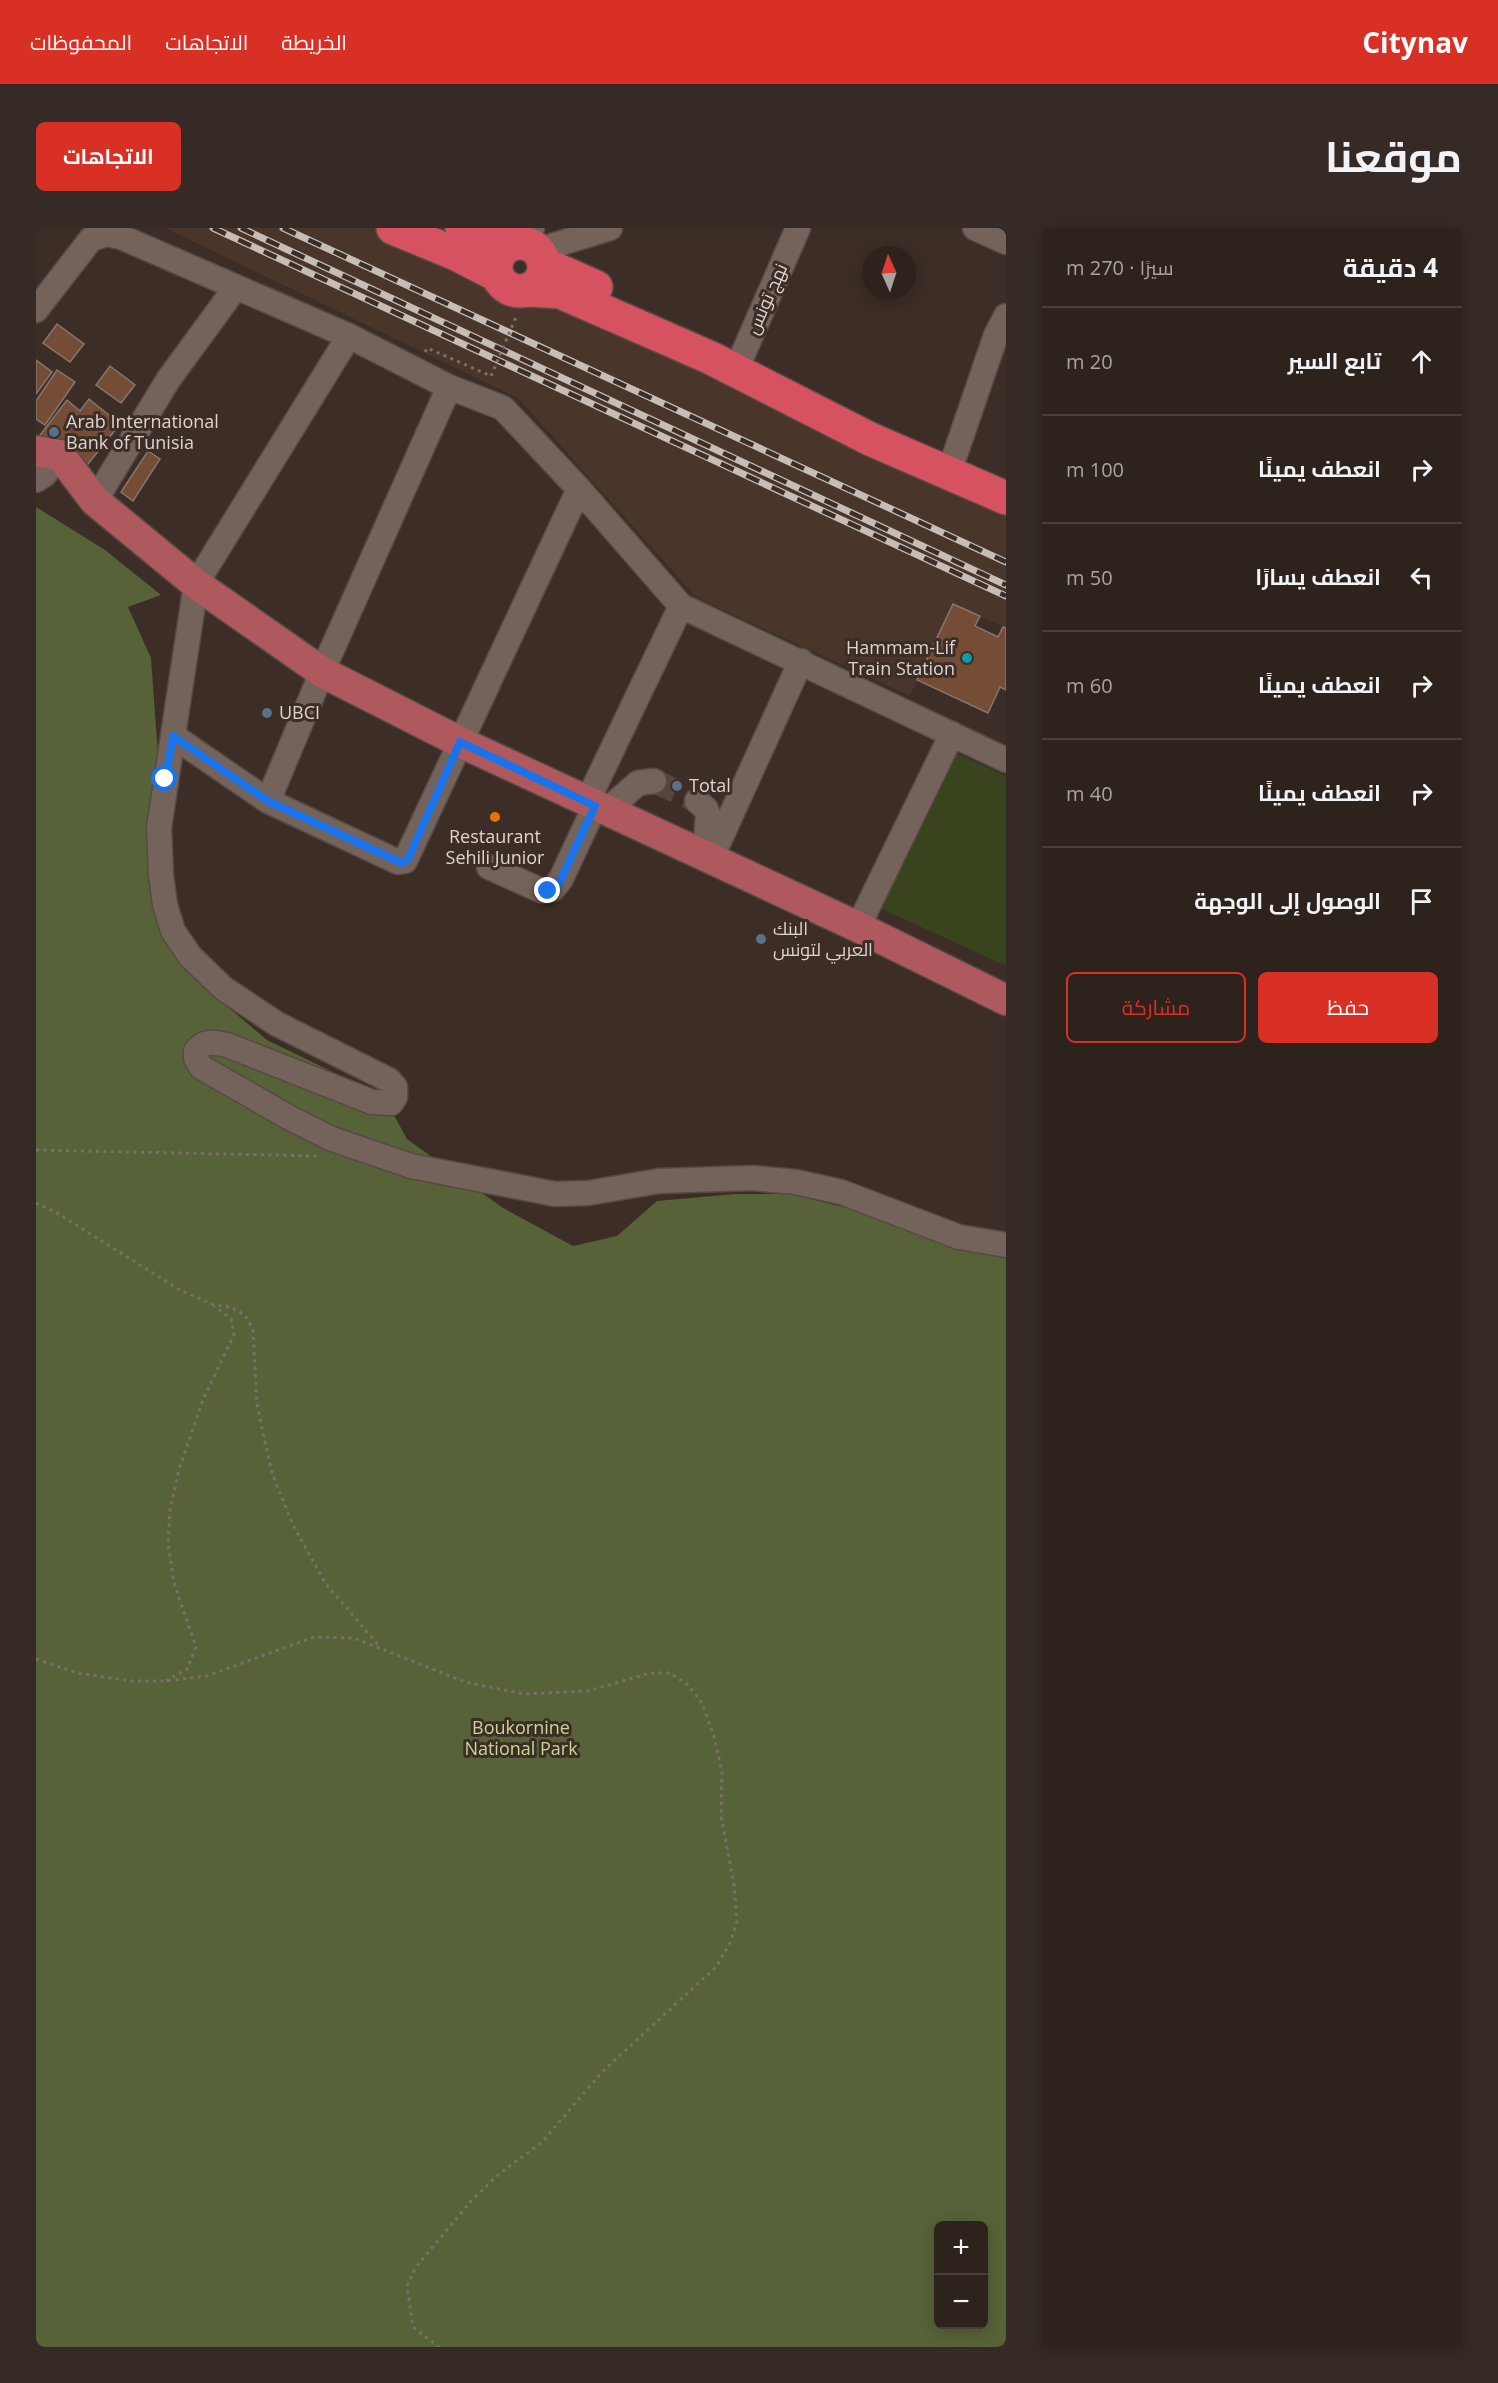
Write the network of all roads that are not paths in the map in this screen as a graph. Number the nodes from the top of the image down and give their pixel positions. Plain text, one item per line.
1 (393, 228) edge
2 (462, 228) edge
3 (610, 228) edge
4 (798, 228) edge
5 (975, 228) edge
6 (1006, 242) edge
7 (528, 262) edge
8 (236, 287) junction
9 (36, 310) edge
10 (1006, 316) edge
11 (349, 336) junction
12 (739, 362) junction
13 (449, 387) junction
14 (48, 453) edge
15 (955, 454) junction
16 (1006, 477) edge
17 (36, 480) edge
18 (579, 489) junction
19 (1006, 498) edge
20 (95, 501) junction
21 (196, 584) junction
22 (681, 606) junction
23 (801, 661) junction
24 (322, 672) junction
25 (952, 734) junction
26 (173, 736) junction
27 (460, 742) junction
28 (1006, 760) edge
29 (654, 782) tunnel mouth
30 (268, 801) junction
31 (698, 801) tunnel mouth
32 (596, 806) junction
33 (708, 857) junction
34 (489, 867) dead end
35 (858, 927) junction
36 (1006, 1000) edge
37 (1006, 1245) edge

1 - 7 highway
2 - 7 highway
3 - 7 street
4 - 12 street, نهج تونس
5 - 6 street
7 - 12 highway
8 - 9 street
8 - 11 street
8 - 20 street
10 - 15 street
11 - 13 street
11 - 21 street
12 - 15 highway
12 - 19 highway
13 - 18 street
13 - 24 street
14 - 17 street
14 - 20 main road
15 - 16 highway
18 - 22 street
18 - 27 street
20 - 21 main road
21 - 24 main road
21 - 26 street
22 - 23 street
22 - 32 street
23 - 25 street
23 - 33 street
24 - 27 main road
24 - 30 street
25 - 28 street
25 - 35 street
26 - 30 street
26 - 37 street
27 - 30 street
27 - 32 main road
29 - 32 street
31 - 33 street
32 - 33 main road
32 - 34 street
33 - 35 main road
35 - 36 main road

